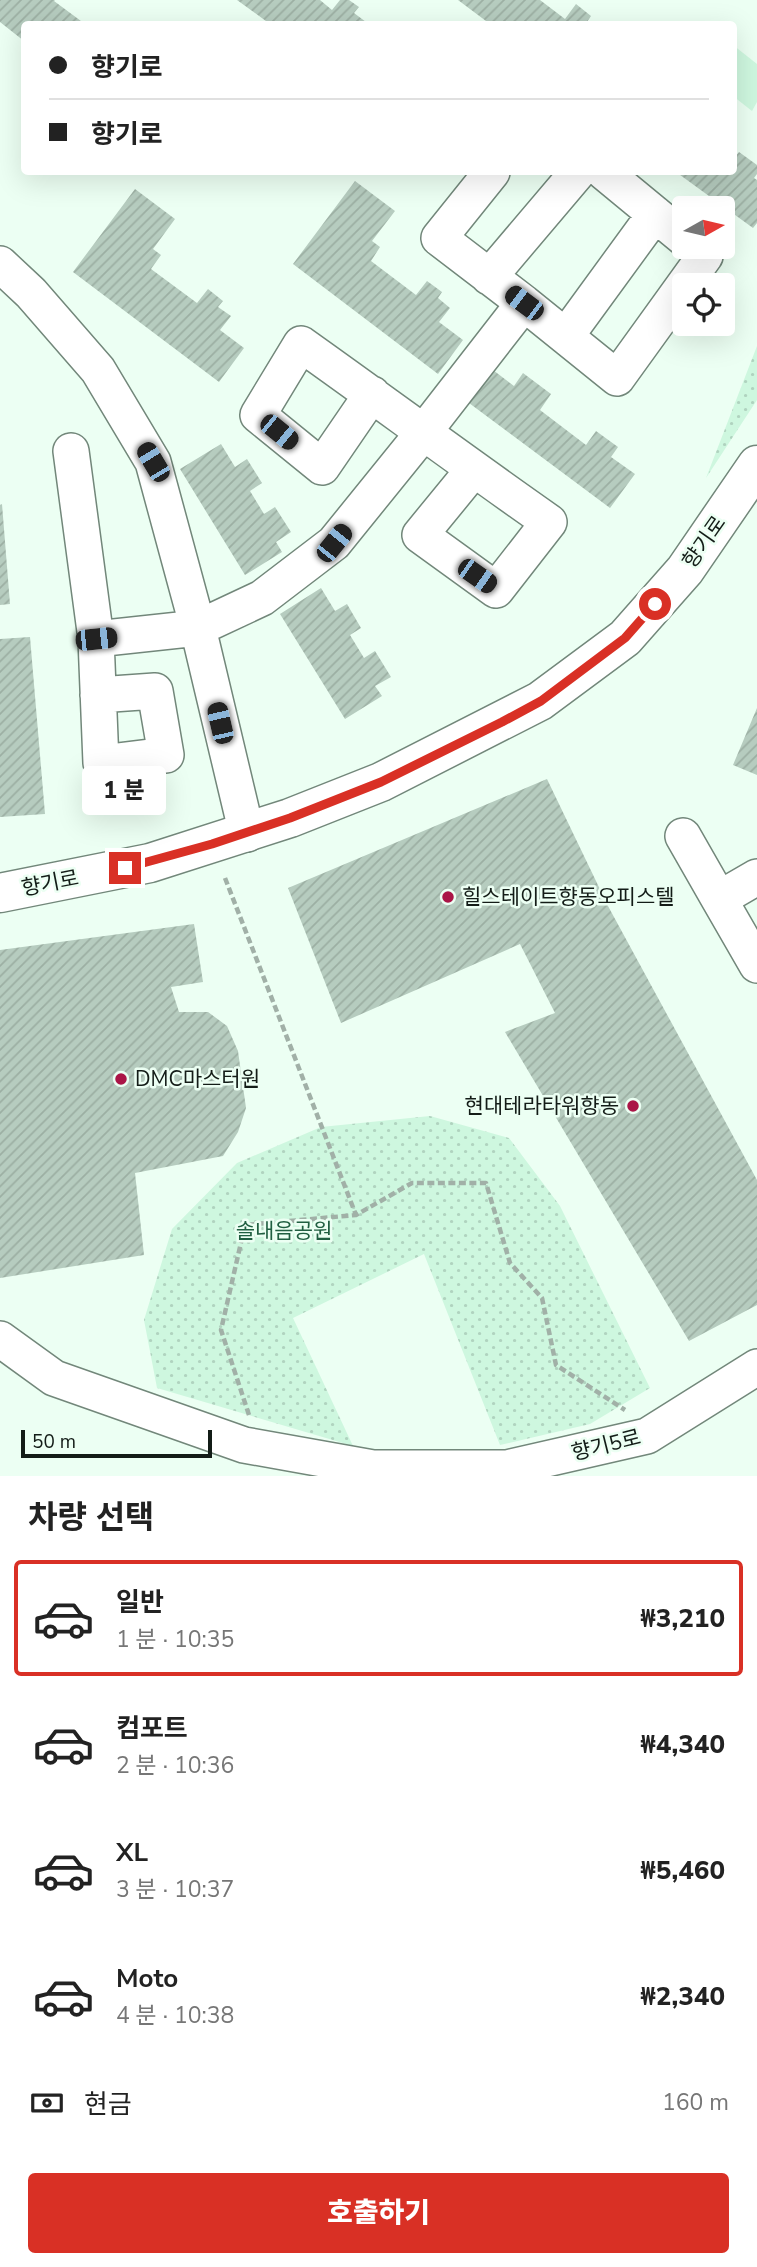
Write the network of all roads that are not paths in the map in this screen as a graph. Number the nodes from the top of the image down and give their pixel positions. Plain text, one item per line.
1 (490, 175) edge
2 (575, 175) edge
3 (608, 175) edge
4 (655, 214) junction
5 (672, 228) edge
6 (703, 259) edge
7 (0, 264) edge
8 (489, 276) junction
9 (524, 303) junction
10 (566, 337) junction
11 (372, 394) dead end
12 (423, 433) junction
13 (71, 451) dead end
14 (757, 466) edge
15 (474, 469) dead end
16 (198, 628) junction
17 (96, 639) junction
18 (98, 695) dead end
19 (247, 834) junction
20 (682, 836) dead end
21 (757, 877) edge
22 (0, 893) edge
23 (719, 899) junction
24 (757, 965) edge
25 (0, 1339) edge
26 (757, 1367) edge

1 - 8 street
2 - 8 street
3 - 4 street
4 - 5 street
4 - 10 street
6 - 10 street
7 - 16 street
8 - 9 street
9 - 10 street
9 - 12 street
11 - 12 street
12 - 15 street
12 - 16 street
13 - 17 street
14 - 19 main road, 향기로
16 - 17 street
16 - 19 street
17 - 18 street
19 - 22 main road, 향기로
20 - 23 street
21 - 23 street
23 - 24 street
25 - 26 street, 향기5로

